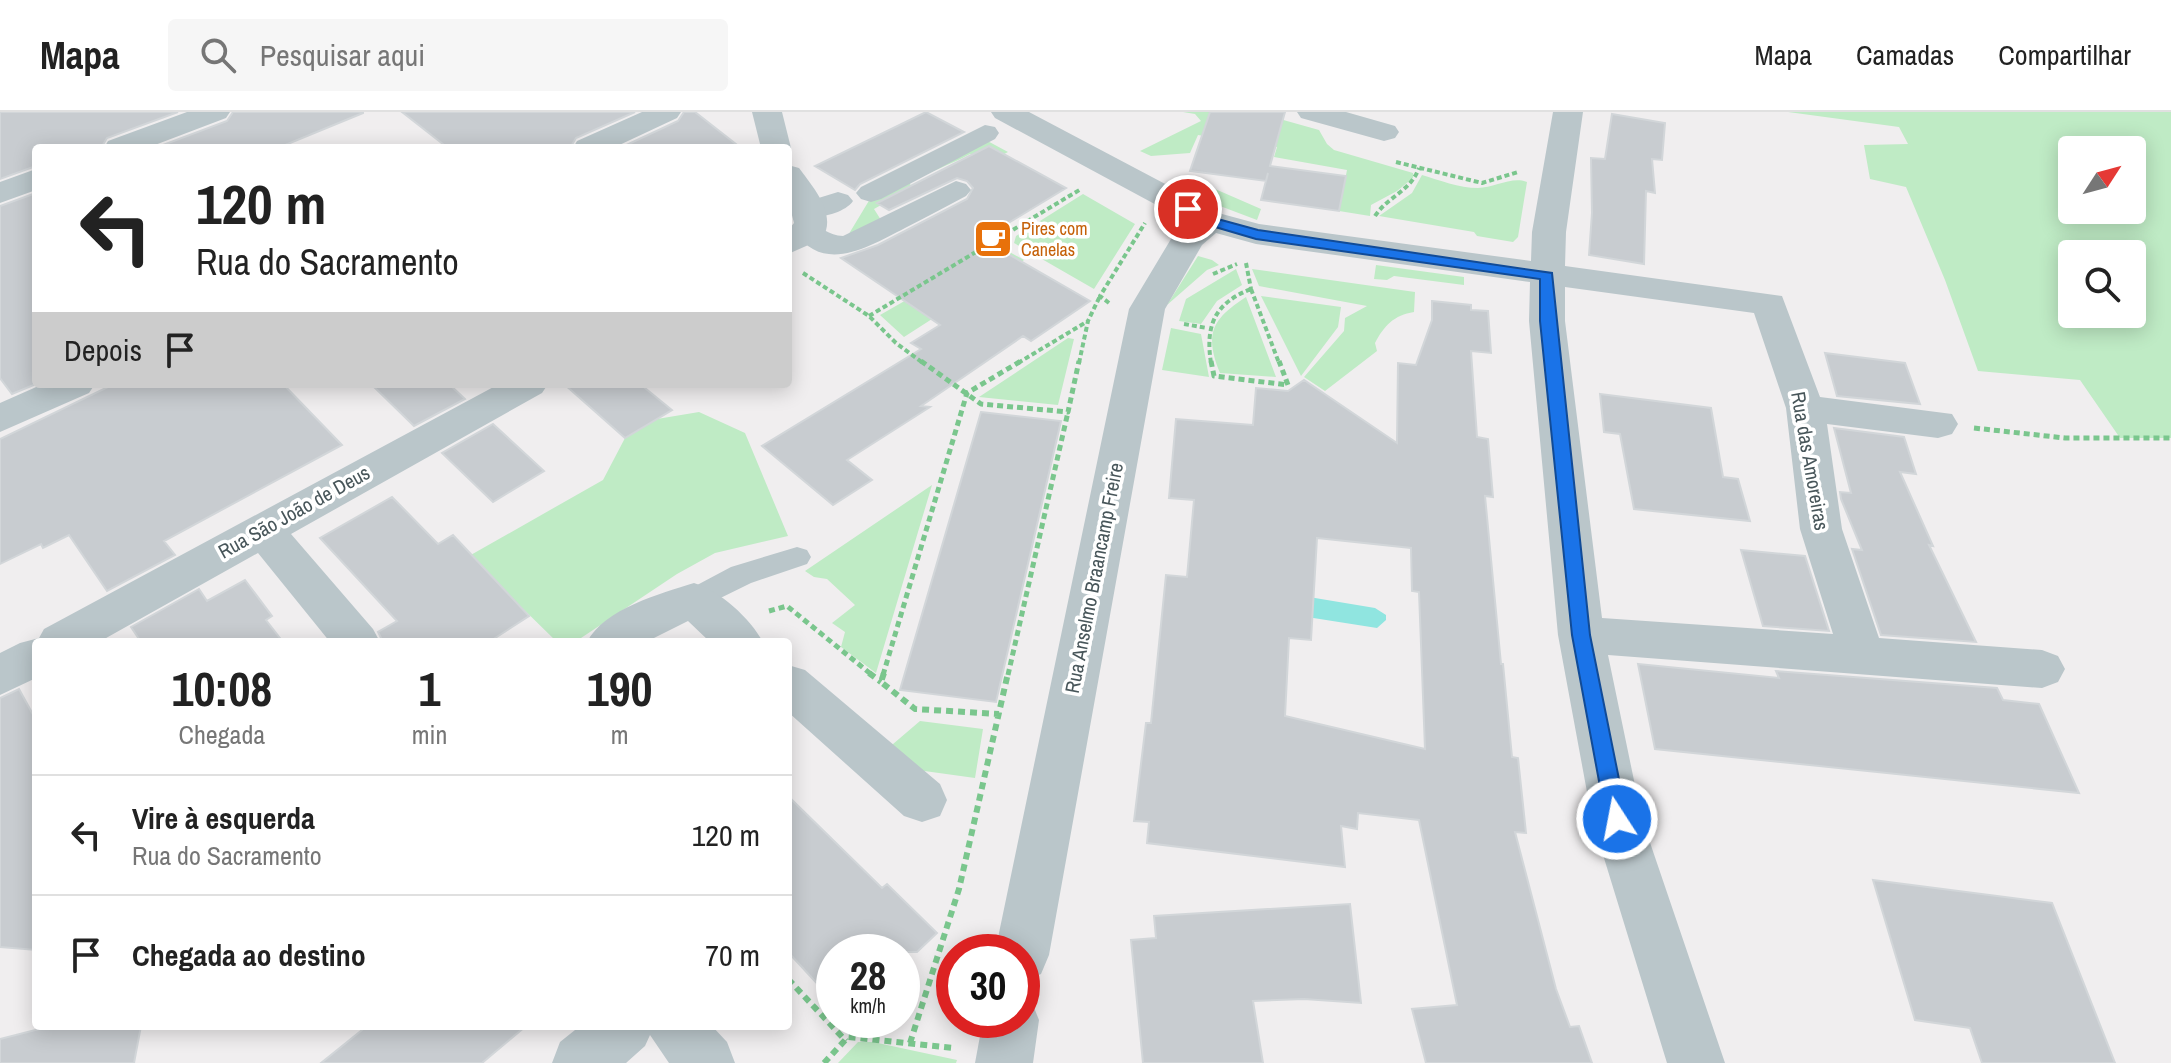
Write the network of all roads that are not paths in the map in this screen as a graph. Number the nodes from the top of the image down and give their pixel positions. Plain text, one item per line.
1 (215, 112) edge
2 (666, 112) edge
3 (767, 112) edge
4 (1312, 112) edge
5 (1568, 112) edge
6 (995, 123) edge
7 (1384, 132) road end
8 (130, 144) edge
9 (597, 144) edge
10 (775, 144) edge
11 (32, 181) edge
12 (792, 186) edge
13 (956, 190) dead end
14 (0, 193) edge
15 (871, 193) dead end
16 (1210, 221) junction
17 (809, 231) edge
18 (1547, 276) junction
19 (67, 388) edge
20 (522, 388) edge
21 (1805, 408) junction
22 (0, 419) edge
23 (1938, 424) road end
24 (262, 529) junction
25 (797, 557) dead end
26 (717, 621) edge
27 (1581, 635) junction
28 (67, 638) edge
29 (354, 638) edge
30 (616, 638) edge
31 (1862, 655) junction
32 (32, 658) edge
33 (2042, 669) dead end
34 (0, 676) edge
35 (792, 687) edge
36 (922, 800) dead end
37 (1026, 934) edge
38 (620, 1030) edge
39 (678, 1030) edge
40 (581, 1063) edge
41 (706, 1063) edge
42 (1696, 1063) edge

1 - 8 street
2 - 9 street
3 - 10 street
4 - 7 street
5 - 18 street
6 - 15 street
6 - 16 street
11 - 14 street
12 - 17 street
13 - 17 street
16 - 18 street
16 - 37 street, Rua Anselmo Braancamp Freire
18 - 21 street, Rua das Amoreiras
18 - 27 street
19 - 22 street
20 - 24 street, Rua São João de Deus
21 - 23 street
21 - 31 street, Rua das Amoreiras
24 - 28 street, Rua São João de Deus
24 - 29 street
25 - 26 lane
26 - 30 street
27 - 31 street
27 - 42 street
31 - 33 street
32 - 34 street
35 - 36 street
38 - 40 street
39 - 41 street

